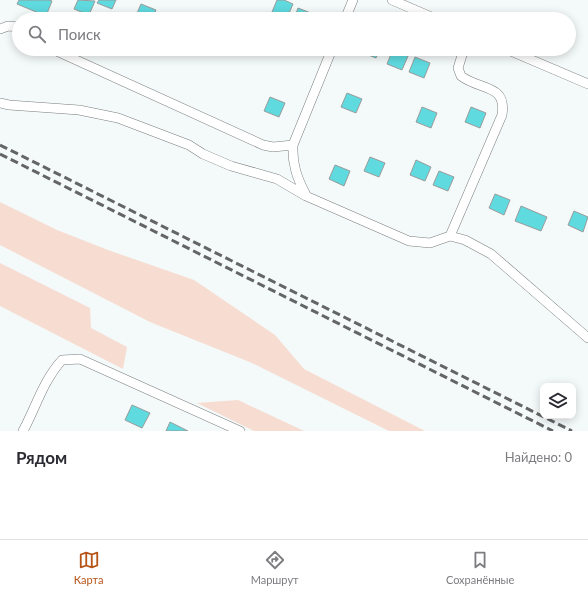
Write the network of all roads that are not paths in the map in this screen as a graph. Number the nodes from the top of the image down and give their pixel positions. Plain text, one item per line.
1 (352, 0) edge
2 (392, 0) edge
3 (348, 12) edge
4 (420, 12) edge
5 (12, 26) edge
6 (0, 29) edge
7 (67, 56) edge
8 (329, 56) edge
9 (462, 56) edge
10 (522, 56) edge
11 (588, 84) edge
12 (0, 103) edge
13 (293, 145) junction
14 (306, 196) junction
15 (450, 236) junction
16 (588, 338) edge
17 (23, 431) edge
18 (240, 431) edge

1 - 3 street
2 - 4 street
5 - 6 street
7 - 13 street
8 - 13 street
9 - 15 street
10 - 11 street
12 - 14 street
13 - 14 street
14 - 15 street
15 - 16 street
17 - 18 street

